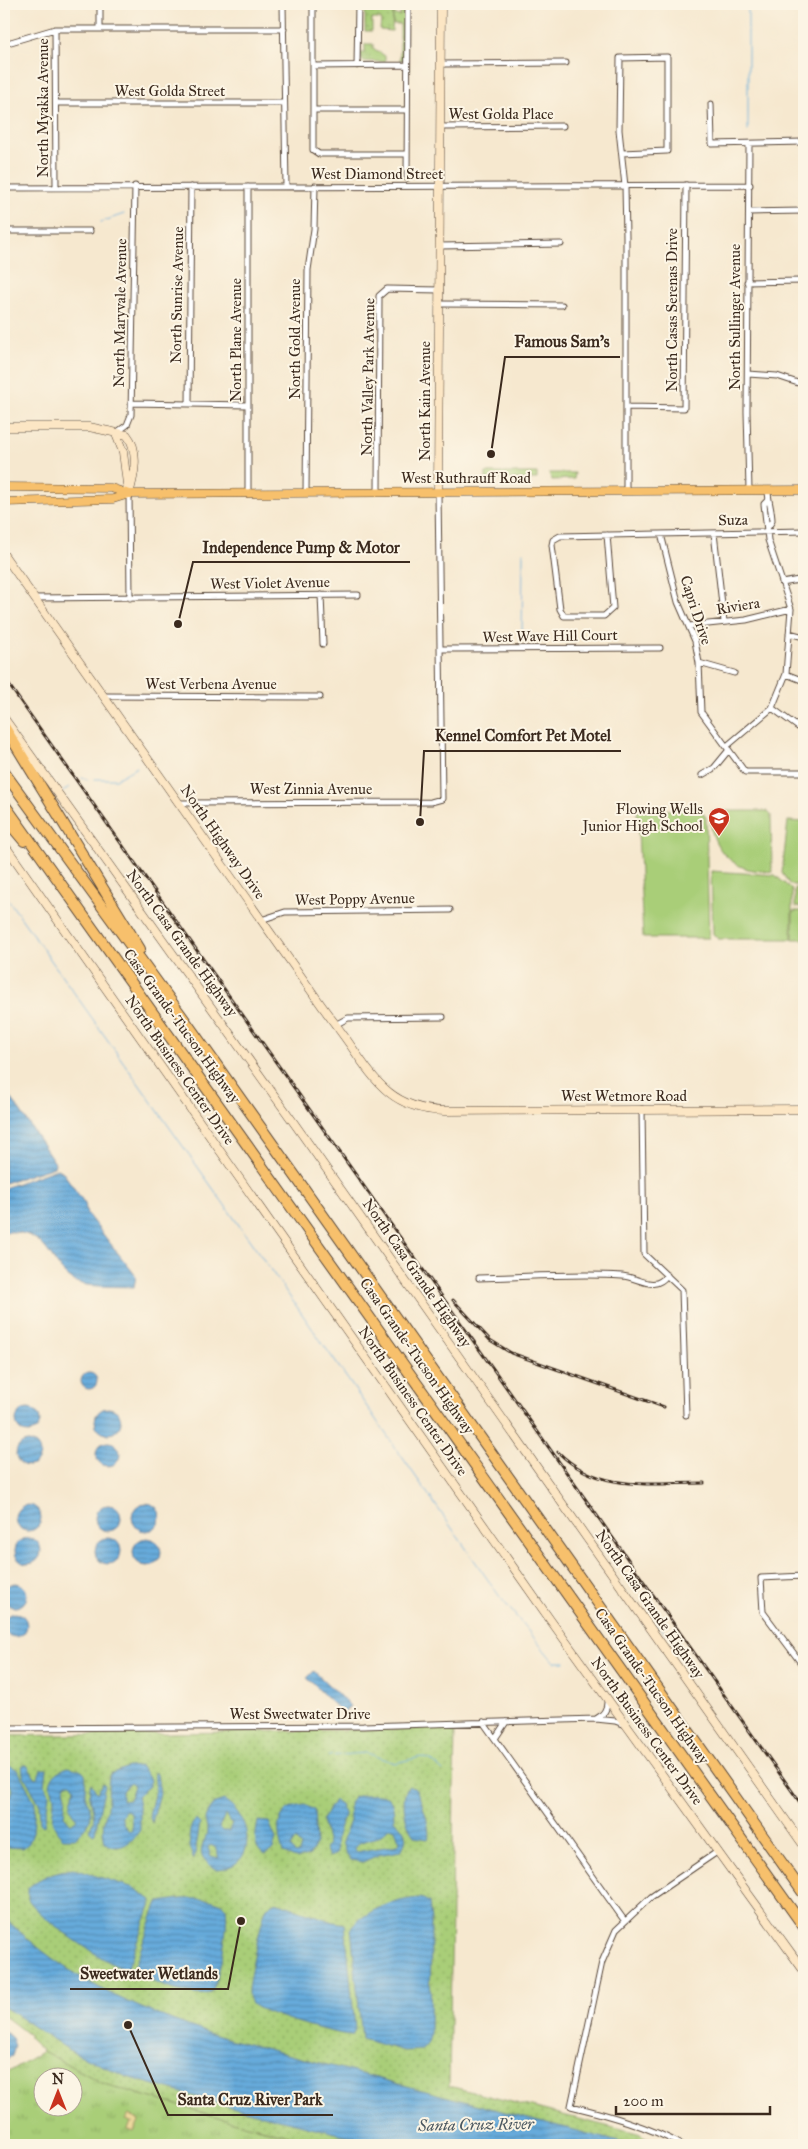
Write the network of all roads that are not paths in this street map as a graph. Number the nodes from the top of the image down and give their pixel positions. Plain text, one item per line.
1 (100, 4) edge
2 (283, 4) edge
3 (313, 4) edge
4 (358, 4) edge
5 (408, 4) edge
6 (441, 4) edge
7 (100, 28) junction
8 (55, 29) junction
9 (284, 29) junction
10 (4, 44) edge
11 (566, 63) dead end
12 (441, 64) junction
13 (407, 65) junction
14 (313, 66) junction
15 (357, 66) junction
16 (56, 103) junction
17 (284, 103) junction
18 (711, 104) dead end
19 (313, 110) junction
20 (407, 110) junction
21 (563, 126) dead end
22 (440, 127) junction
23 (804, 142) edge
24 (749, 144) junction
25 (622, 153) junction
26 (407, 154) junction
27 (407, 178) dead end
28 (686, 185) junction
29 (750, 185) junction
30 (135, 186) junction
31 (286, 186) junction
32 (315, 186) junction
33 (440, 186) junction
34 (625, 186) junction
35 (56, 187) junction
36 (191, 187) junction
37 (248, 187) junction
38 (4, 188) edge
39 (804, 211) edge
40 (749, 212) junction
41 (4, 231) edge
42 (90, 231) dead end
43 (561, 244) dead end
44 (440, 246) junction
45 (804, 281) edge
46 (747, 282) junction
47 (376, 288) dead end
48 (440, 290) junction
49 (381, 292) junction
50 (440, 304) junction
51 (562, 305) dead end
52 (748, 374) junction
53 (804, 385) edge
54 (131, 403) junction
55 (189, 404) junction
56 (248, 405) junction
57 (626, 407) junction
58 (4, 427) edge
59 (116, 434) junction
60 (8, 487) edge
61 (748, 490) junction
62 (768, 490) junction
63 (804, 490) edge
64 (626, 491) junction
65 (378, 492) junction
66 (438, 492) junction
67 (306, 493) junction
68 (128, 494) junction
69 (248, 494) junction
70 (8, 502) edge
71 (768, 529) junction
72 (804, 531) edge
73 (714, 533) junction
74 (662, 534) junction
75 (606, 535) junction
76 (4, 555) edge
77 (804, 578) edge
78 (782, 583) junction
79 (321, 595) junction
80 (358, 595) dead end
81 (34, 598) junction
82 (130, 598) junction
83 (790, 609) junction
84 (724, 622) junction
85 (689, 626) junction
86 (789, 633) junction
87 (804, 637) edge
88 (323, 644) dead end
89 (660, 648) dead end
90 (441, 649) junction
91 (700, 663) junction
92 (734, 673) dead end
93 (786, 674) junction
94 (804, 681) edge
95 (102, 696) junction
96 (320, 697) dead end
97 (772, 708) junction
98 (4, 718) edge
99 (4, 726) edge
100 (804, 728) edge
101 (728, 748) junction
102 (4, 772) edge
103 (804, 772) edge
104 (702, 776) dead end
105 (442, 799) joint
106 (179, 803) junction
107 (4, 804) edge
108 (4, 817) edge
109 (4, 844) edge
110 (74, 901) junction
111 (450, 910) dead end
112 (261, 920) junction
113 (172, 1003) junction
114 (443, 1017) dead end
115 (335, 1025) junction
116 (804, 1108) edge
117 (642, 1109) junction
118 (444, 1111) joint
119 (667, 1275) junction
120 (478, 1278) dead end
121 (686, 1415) dead end
122 (804, 1576) edge
123 (804, 1667) edge
124 (606, 1696) junction
125 (596, 1719) junction
126 (483, 1722) junction
127 (506, 1722) junction
128 (628, 1726) junction
129 (4, 1728) edge
130 (496, 1738) junction
131 (804, 1846) edge
132 (717, 1852) junction
133 (804, 1894) edge
134 (624, 1920) junction
135 (804, 1927) edge
136 (804, 1971) edge
137 (682, 2145) edge

1 - 7 street
2 - 9 street
3 - 14 street
4 - 15 street
5 - 13 street
6 - 12 main road, North Kain Avenue
7 - 8 street
7 - 9 street
8 - 10 street
8 - 16 street, North Myakka Avenue
9 - 17 street
11 - 12 street
12 - 22 main road, North Kain Avenue
13 - 15 street
13 - 20 street
14 - 15 street
14 - 19 street
16 - 17 street, West Golda Street
16 - 35 street, North Myakka Avenue
17 - 31 street
18 - 24 street
19 - 20 street
19 - 26 street
20 - 26 street
21 - 22 street, West Golda Place
22 - 33 main road, North Kain Avenue
23 - 24 street
24 - 29 street, North Sullinger Avenue
25 - 25 street
25 - 34 street
26 - 27 street
28 - 29 street, West Diamond Street
28 - 34 street, West Diamond Street
28 - 57 street, North Casas Serenas Drive
29 - 40 street, North Sullinger Avenue
30 - 35 street, West Diamond Street
30 - 36 street, West Diamond Street
30 - 54 street, North Maryvale Avenue
31 - 32 street, West Diamond Street
31 - 37 street, West Diamond Street
32 - 33 street, West Diamond Street
32 - 67 street, North Gold Avenue
33 - 34 street, West Diamond Street
33 - 44 main road, North Kain Avenue
34 - 57 street
35 - 38 street, West Diamond Street
36 - 37 street, West Diamond Street
36 - 55 street, North Sunrise Avenue
37 - 56 street, North Plane Avenue
39 - 40 street
40 - 46 street, North Sullinger Avenue
41 - 42 street
43 - 44 street
44 - 48 main road, North Kain Avenue
45 - 46 street
46 - 52 street, North Sullinger Avenue
47 - 49 street
48 - 49 street, North Valley Park Avenue
48 - 50 main road, North Kain Avenue
49 - 65 street, North Valley Park Avenue
50 - 51 street
50 - 66 main road, North Kain Avenue
52 - 53 street
52 - 61 street, North Sullinger Avenue
54 - 55 street
54 - 59 street, North Maryvale Avenue
55 - 56 street
56 - 69 street, North Plane Avenue
57 - 64 street
58 - 59 main road
59 - 68 main road
59 - 68 main road
60 - 68 main road, West Ruthrauff Road
61 - 62 main road, West Ruthrauff Road
61 - 64 main road, West Ruthrauff Road
62 - 63 main road, West Ruthrauff Road
62 - 71 street
64 - 66 main road, West Ruthrauff Road
65 - 66 main road, West Ruthrauff Road
65 - 67 main road, West Ruthrauff Road
66 - 90 street, North Kain Avenue
67 - 69 main road, West Ruthrauff Road
68 - 69 main road, West Ruthrauff Road
68 - 70 main road, West Ruthrauff Road
68 - 82 street
71 - 72 street, Suza
71 - 73 street, Suza
71 - 78 street
73 - 74 street, Suza
73 - 84 street
74 - 75 street, Suza
74 - 85 street, Capri Drive
75 - 75 street, Suza
76 - 81 main road, North Highway Drive
77 - 78 street
78 - 83 street
79 - 80 street, West Violet Avenue
79 - 82 street, West Violet Avenue
79 - 88 street
81 - 82 street, West Violet Avenue
81 - 95 main road, North Highway Drive
83 - 84 street, Riviera
83 - 86 street
84 - 85 street, Riviera
85 - 91 street, Capri Drive
86 - 87 street
86 - 93 street
89 - 90 street, West Wave Hill Court
90 - 105 street, North Kain Avenue
91 - 92 street
91 - 101 street, Capri Drive
93 - 94 street
93 - 97 street
95 - 96 street, West Verbena Avenue
95 - 106 main road, North Highway Drive
97 - 100 street
97 - 101 street
98 - 131 main road, North Casa Grande Highway
99 - 113 highway
101 - 103 street, Capri Drive
101 - 104 street
102 - 113 highway, Casa Grande-Tucson Highway
105 - 106 street, West Zinnia Avenue
106 - 112 main road, North Highway Drive
107 - 110 highway, Casa Grande-Tucson Highway
108 - 110 highway
109 - 124 main road, North Business Center Drive
110 - 135 highway, Casa Grande-Tucson Highway
111 - 112 street, West Poppy Avenue
112 - 115 main road, North Highway Drive
113 - 133 highway, Casa Grande-Tucson Highway
114 - 115 street
115 - 118 main road, North Highway Drive
116 - 117 main road, West Wetmore Road
117 - 118 main road, West Wetmore Road
117 - 119 street
119 - 120 street
119 - 121 street
122 - 123 street
124 - 125 street
124 - 128 main road, North Business Center Drive
125 - 127 street, West Sweetwater Drive
125 - 128 street, West Sweetwater Drive
126 - 127 street, West Sweetwater Drive
126 - 129 street, West Sweetwater Drive
126 - 130 street
127 - 130 street
128 - 132 main road, North Business Center Drive
130 - 134 street
132 - 134 street
132 - 136 main road, North Business Center Drive
134 - 137 street

